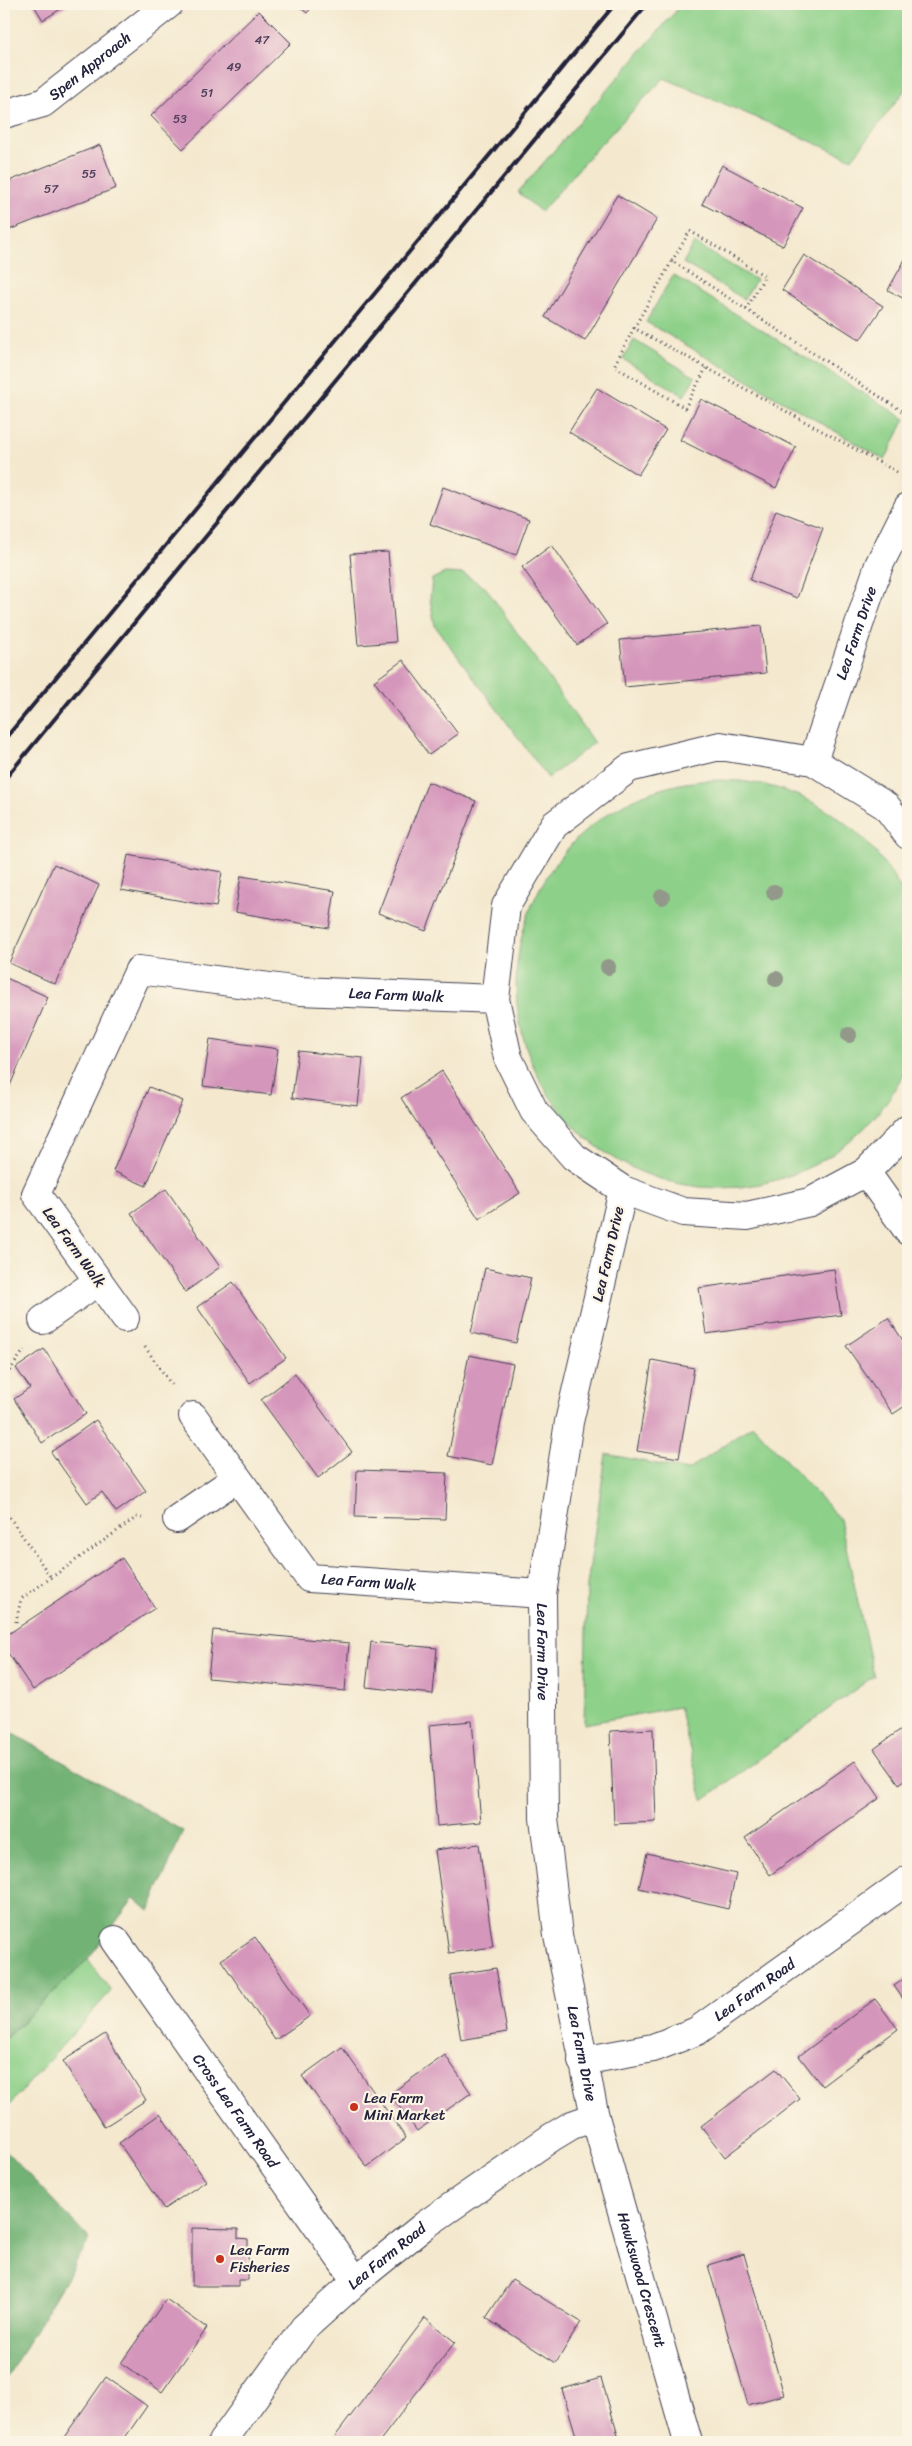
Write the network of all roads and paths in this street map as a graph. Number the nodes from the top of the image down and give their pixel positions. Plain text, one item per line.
1 (168, 4) edge
2 (4, 114) edge
3 (672, 260) junction
4 (746, 309) junction
5 (634, 328) junction
6 (706, 368) junction
7 (908, 415) edge
8 (900, 474) dead end
9 (908, 508) edge
10 (813, 761) junction
11 (908, 835) edge
12 (495, 999) junction
13 (908, 1129) edge
14 (866, 1172) junction
15 (623, 1190) junction
16 (908, 1231) edge
17 (98, 1281) junction
18 (125, 1318) joint
19 (43, 1320) dead end
20 (193, 1416) joint
21 (238, 1478) junction
22 (4, 1509) edge
23 (177, 1519) joint
24 (51, 1577) junction
25 (542, 1594) junction
26 (16, 1622) dead end
27 (908, 1880) edge
28 (115, 1940) dead end
29 (582, 2061) junction
30 (595, 2117) junction
31 (356, 2281) junction
32 (222, 2442) edge
33 (688, 2442) edge

1 - 2 street, Spen Approach
3 - 4 path
3 - 4 path
3 - 5 path
4 - 7 path
5 - 6 path
5 - 6 path
6 - 8 path
9 - 10 street, Lea Farm Drive
10 - 11 street, Lea Farm Drive
10 - 12 street, Lea Farm Drive
12 - 15 street, Lea Farm Drive
12 - 17 street, Lea Farm Walk
13 - 14 street, Lea Farm Drive
14 - 15 street, Lea Farm Drive
14 - 16 street
15 - 25 street, Lea Farm Drive
17 - 18 street, Lea Farm Walk
17 - 19 street
18 - 20 path
20 - 21 street, Lea Farm Walk
21 - 23 street
21 - 25 street, Lea Farm Walk
22 - 24 path
23 - 24 path
24 - 26 path
25 - 29 street, Lea Farm Drive
27 - 29 street, Lea Farm Road
28 - 31 street, Cross Lea Farm Road
29 - 30 street, Lea Farm Drive
30 - 31 street, Lea Farm Road
30 - 33 street, Hawkswood Crescent
31 - 32 street, Lea Farm Road

